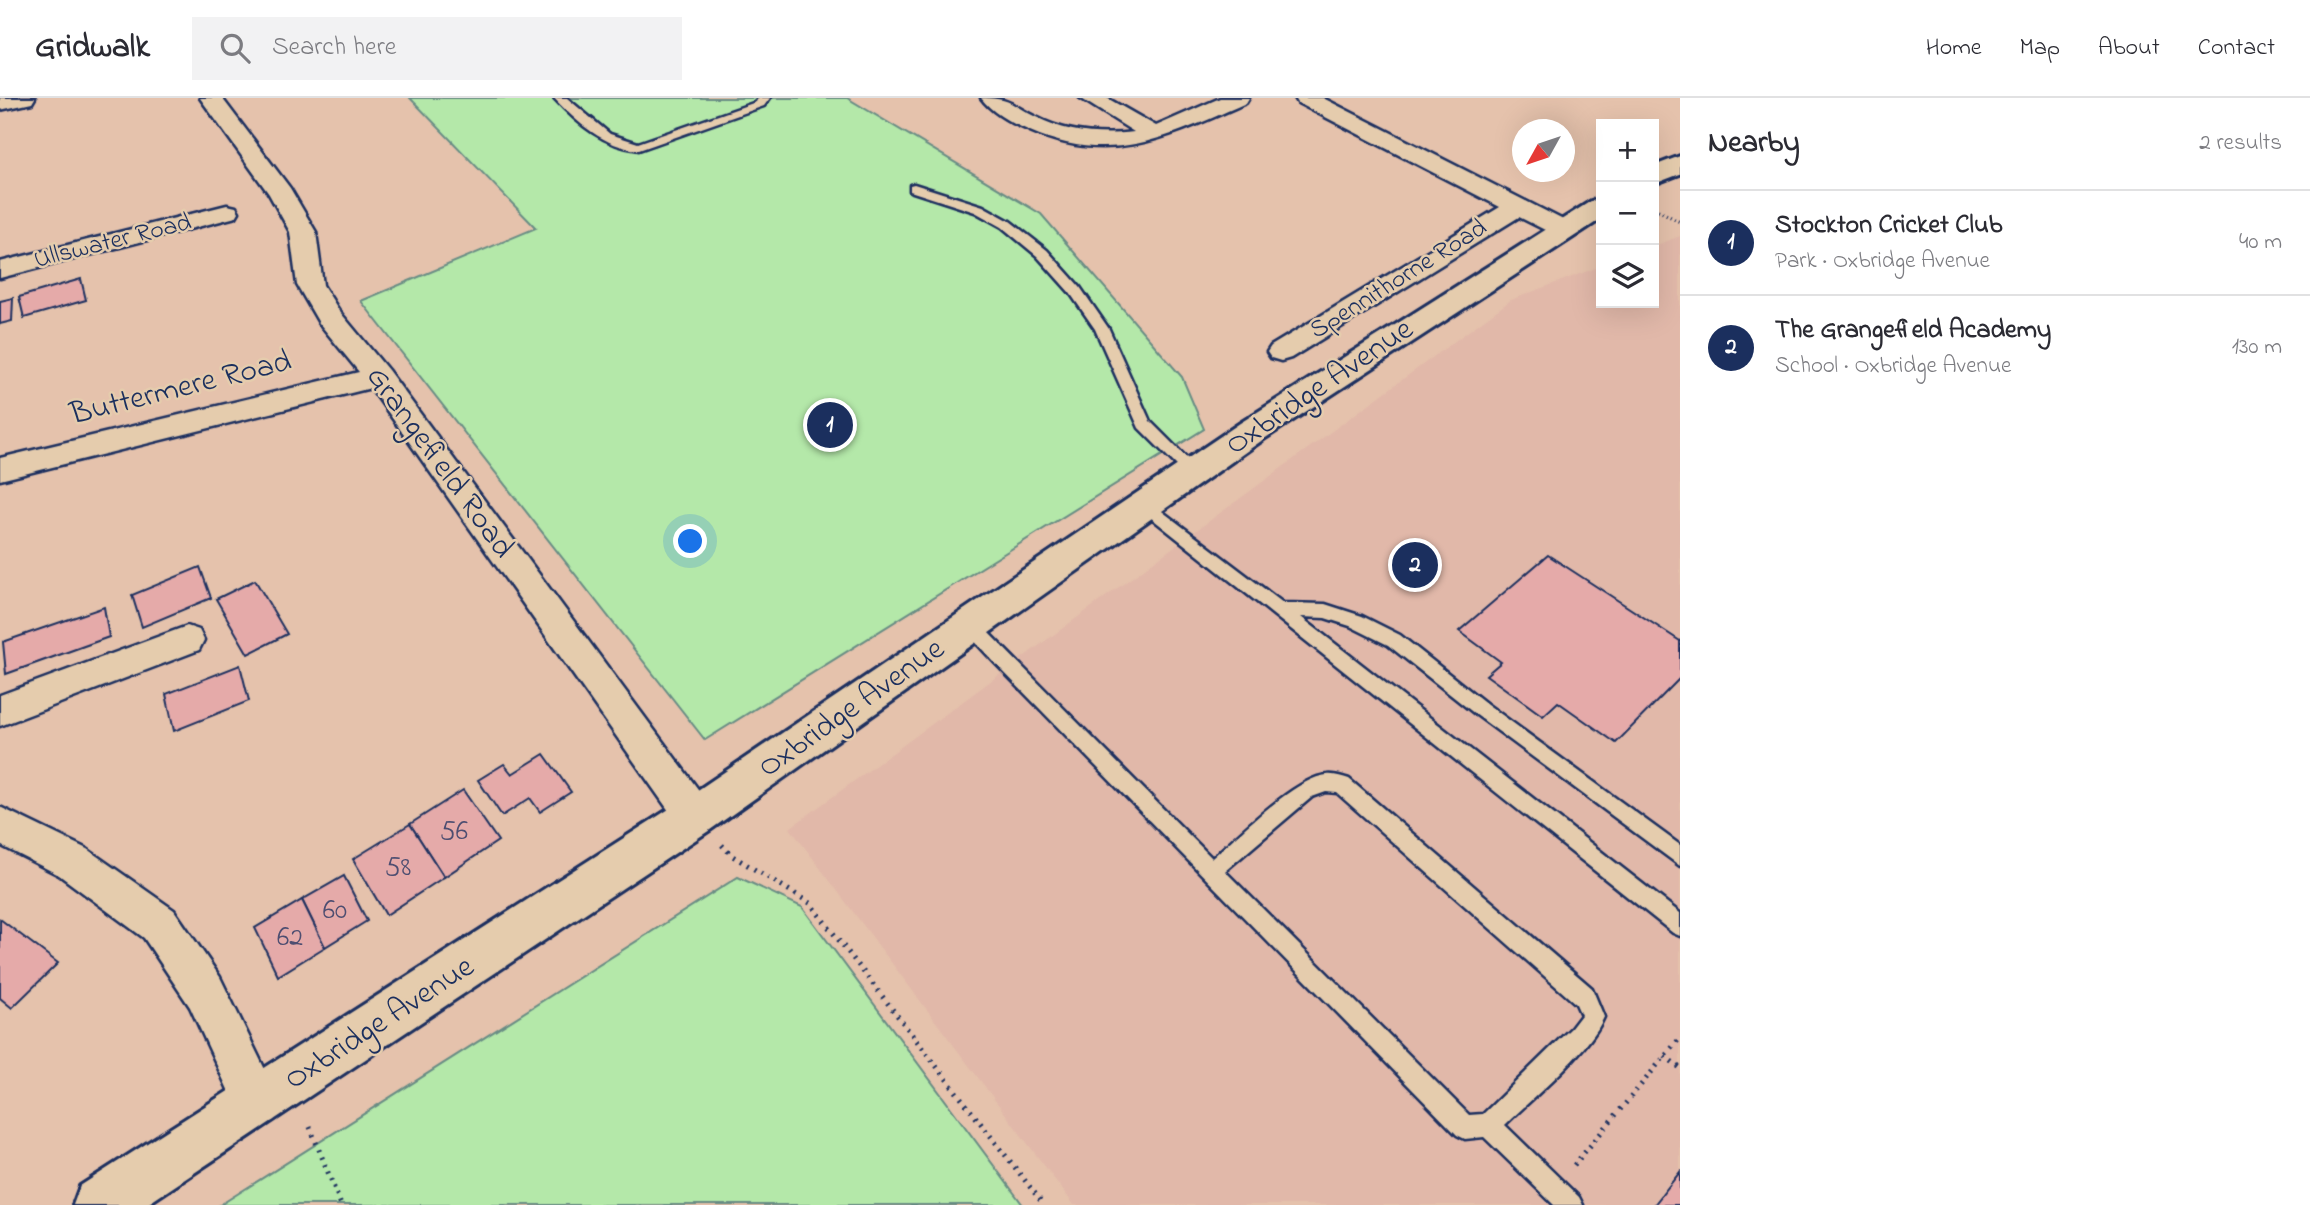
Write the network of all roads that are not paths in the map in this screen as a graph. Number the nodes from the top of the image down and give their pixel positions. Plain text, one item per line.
1 (24, 98) edge
2 (211, 98) edge
3 (560, 98) edge
4 (764, 98) edge
5 (992, 98) edge
6 (1091, 98) edge
7 (1238, 98) edge
8 (1306, 98) edge
9 (0, 103) edge
10 (1154, 134) junction
11 (1680, 164) edge
12 (1659, 174) edge
13 (914, 188) dead end
14 (1517, 207) junction
15 (1596, 210) edge
16 (227, 212) dead end
17 (1564, 230) junction
18 (0, 270) edge
19 (1281, 352) dead end
20 (378, 377) junction
21 (0, 470) edge
22 (1193, 473) junction
23 (1146, 505) junction
24 (1278, 610) junction
25 (972, 627) junction
26 (187, 640) dead end
27 (0, 711) edge
28 (695, 816) junction
29 (0, 825) edge
30 (1680, 857) edge
31 (1212, 870) junction
32 (1680, 926) edge
33 (258, 1104) junction
34 (1488, 1125) junction
35 (99, 1205) edge
36 (1571, 1205) edge

1 - 9 street
2 - 20 street, Grangefield Road
3 - 4 lane
5 - 10 street
6 - 10 street
7 - 10 street
8 - 14 street
11 - 12 main road
13 - 22 lane
14 - 17 street
14 - 19 street, Spennithorne Road
15 - 17 main road, Oxbridge Avenue
16 - 18 street, Ullswater Road
17 - 22 main road, Oxbridge Avenue
20 - 21 street, Buttermere Road
20 - 28 street, Grangefield Road
22 - 23 main road, Oxbridge Avenue
23 - 24 lane
23 - 25 main road, Oxbridge Avenue
24 - 30 lane
24 - 32 lane
25 - 28 main road, Oxbridge Avenue
25 - 31 lane
26 - 27 street
28 - 33 main road, Oxbridge Avenue
29 - 33 street
31 - 34 lane
31 - 34 lane
33 - 35 main road, Oxbridge Avenue
34 - 36 lane

